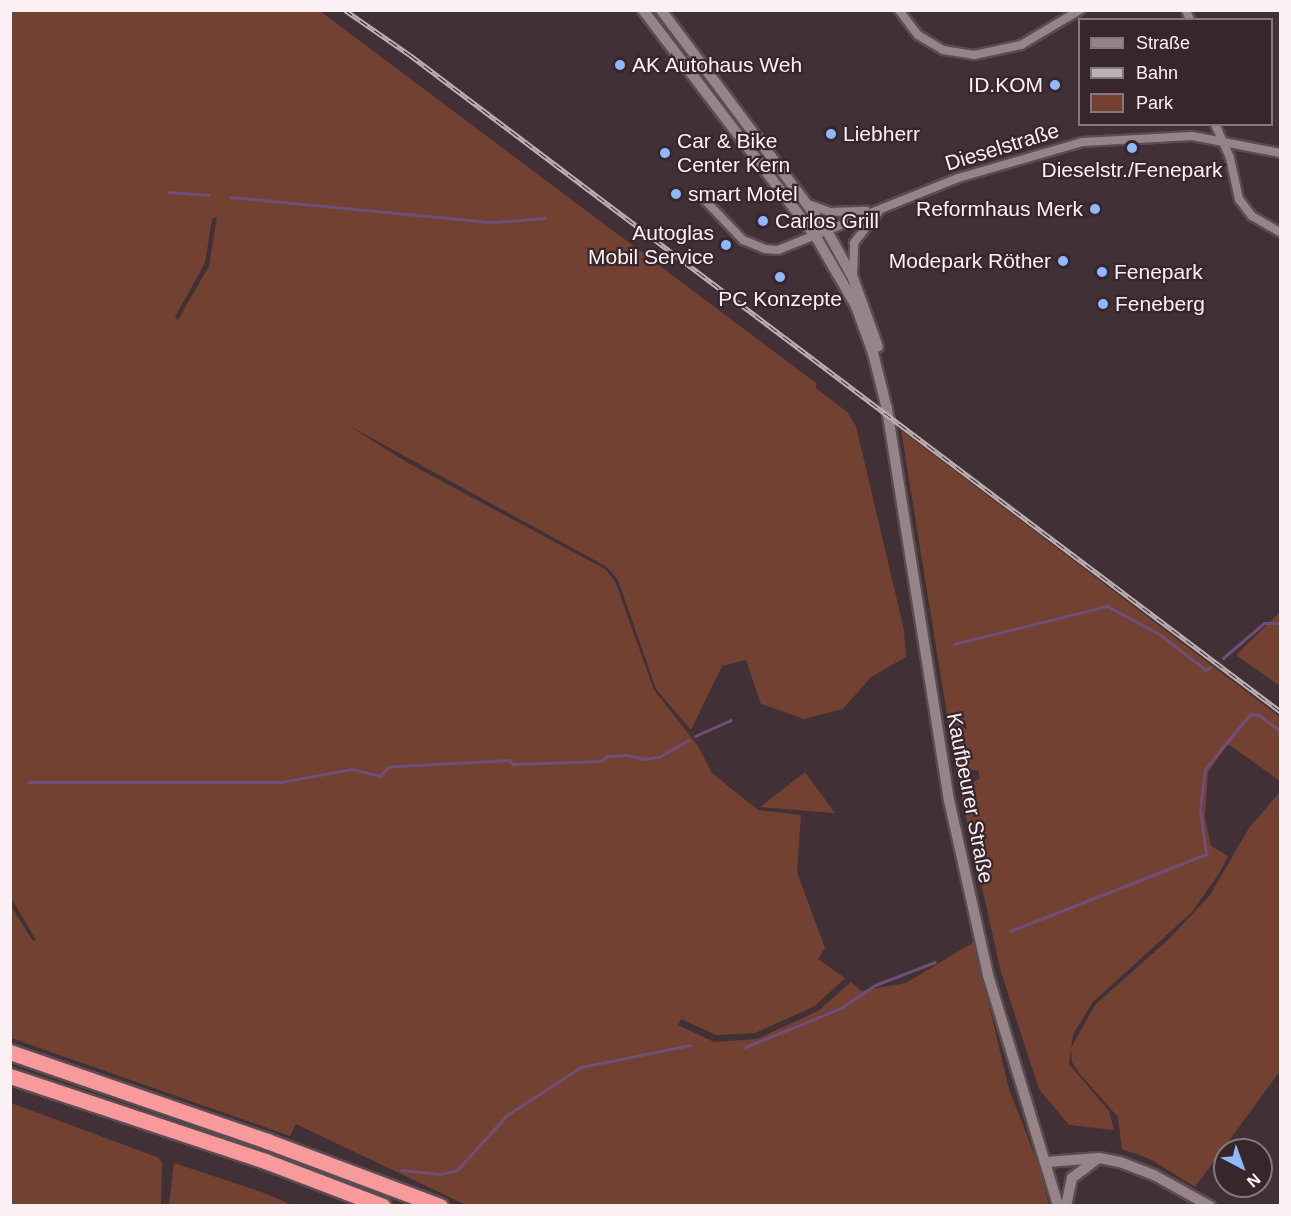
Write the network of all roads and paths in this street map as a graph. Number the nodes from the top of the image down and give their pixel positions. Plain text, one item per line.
1 (643, 10) edge
2 (661, 10) edge
3 (899, 10) edge
4 (1080, 10) edge
5 (1216, 126) edge
6 (1222, 141) junction
7 (1281, 153) edge
8 (699, 194) dead end
9 (807, 203) junction
10 (880, 210) junction
11 (827, 231) junction
12 (1281, 232) edge
13 (816, 237) junction
14 (853, 278) junction
15 (883, 389) junction
16 (10, 1052) edge
17 (10, 1076) edge
18 (1100, 1158) junction
19 (1047, 1162) junction
20 (383, 1206) edge
21 (440, 1206) edge
22 (1058, 1206) edge
23 (1066, 1206) edge
24 (1210, 1206) edge

1 - 13 main road, Kaufbeurer Straße
2 - 9 main road, Kaufbeurer Straße
3 - 4 street
5 - 6 street
6 - 7 street, Dieselstraße
6 - 10 street, Dieselstraße
6 - 12 street
8 - 13 street, Dieselstraße
9 - 10 street, Dieselstraße
9 - 11 main road, Kaufbeurer Straße
10 - 11 street, Dieselstraße
10 - 14 street, Dieselstraße
11 - 13 street, Dieselstraße
11 - 14 main road, Kaufbeurer Straße
13 - 15 main road, Kaufbeurer Straße
14 - 15 main road, Kaufbeurer Straße
15 - 19 main road, Kaufbeurer Straße
16 - 21 highway
17 - 20 highway
18 - 19 main road
18 - 23 main road
18 - 24 main road
19 - 22 main road, Kaufbeurer Straße

